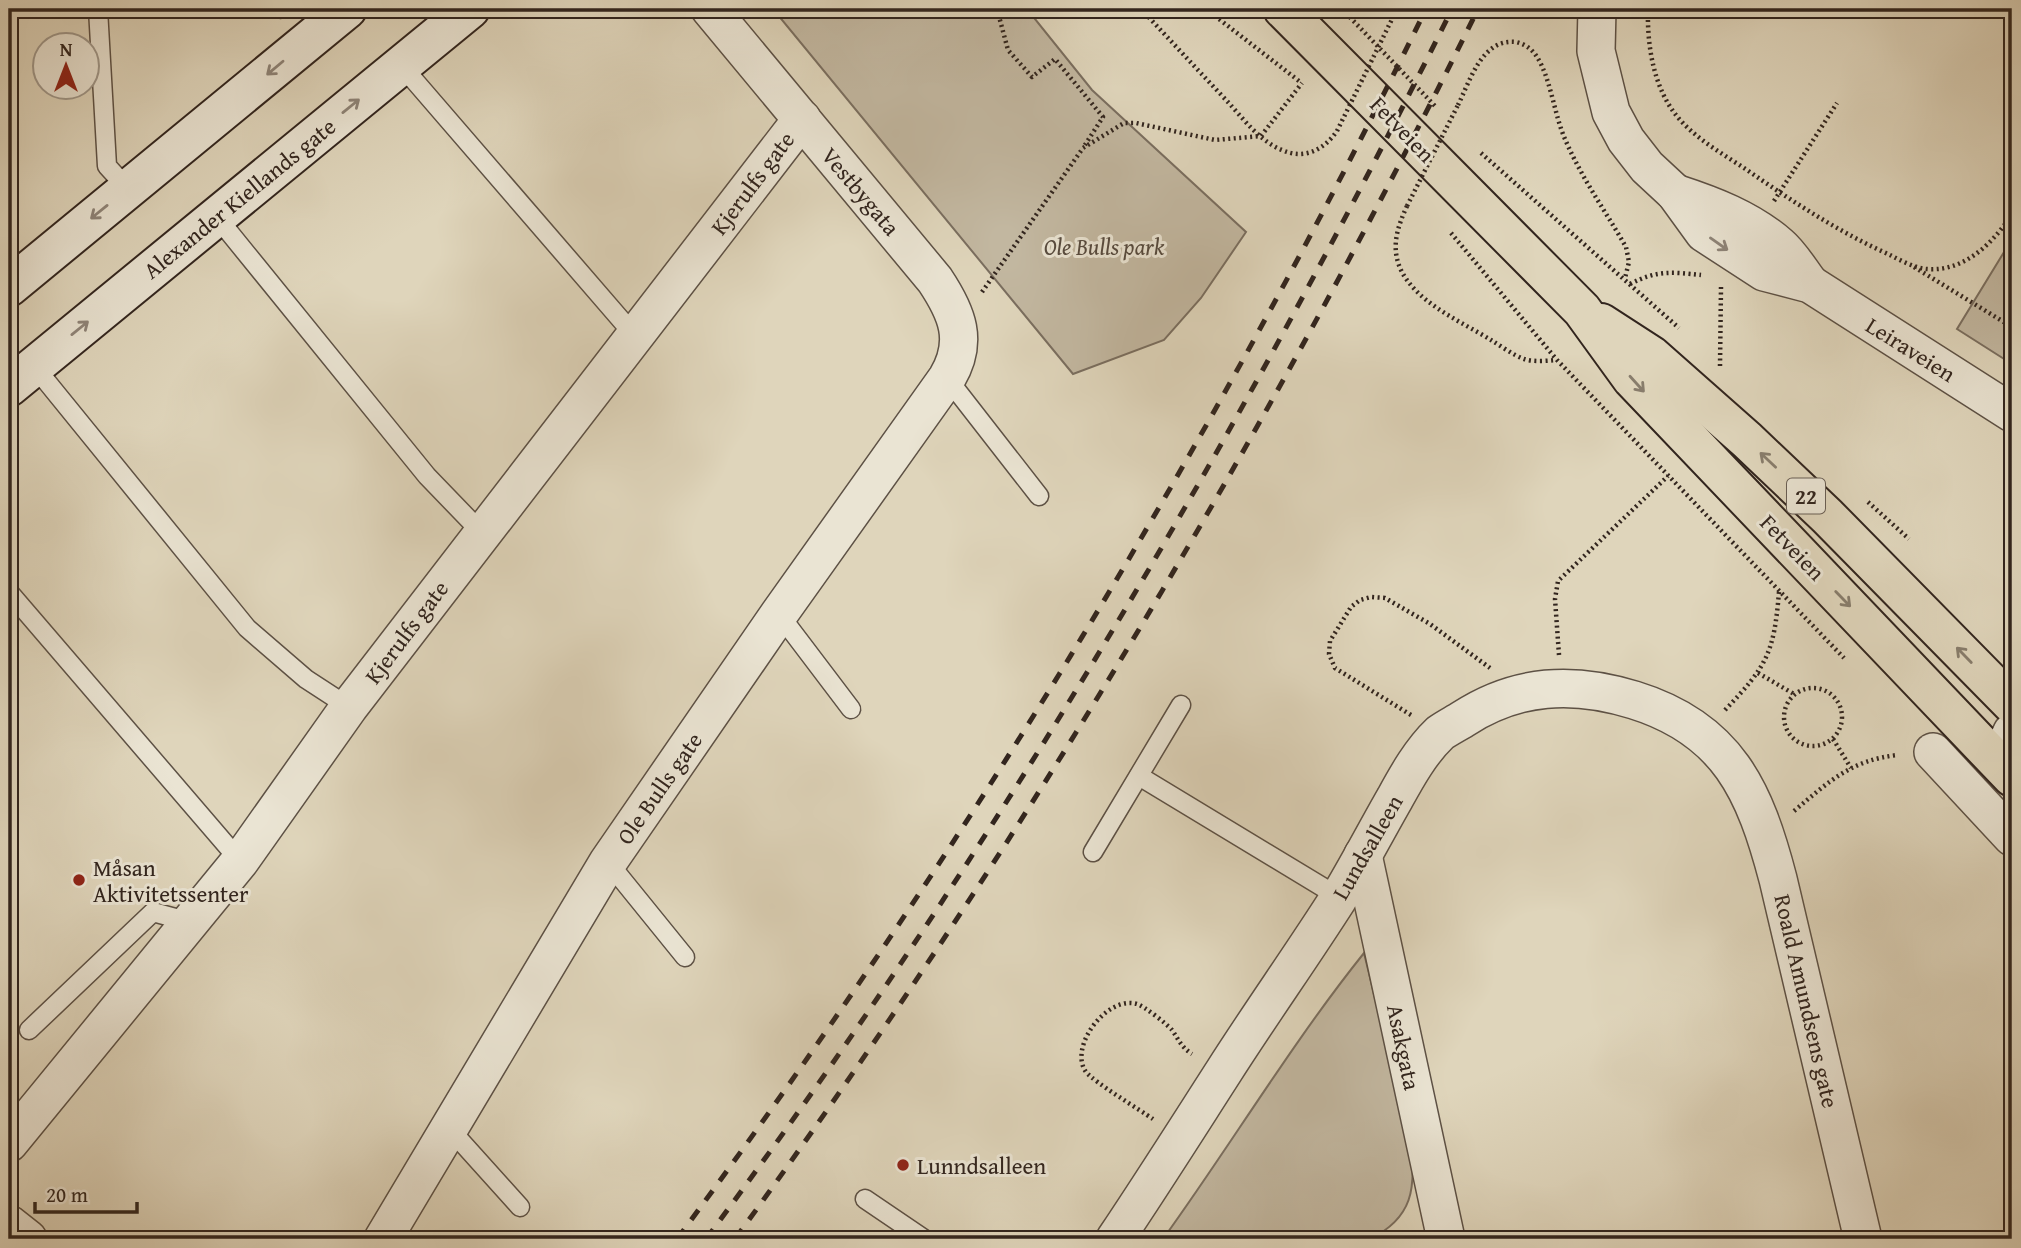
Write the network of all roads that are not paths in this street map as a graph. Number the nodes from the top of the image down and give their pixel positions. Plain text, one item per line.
1 (98, 9) edge
2 (346, 9) edge
3 (470, 9) edge
4 (710, 9) edge
5 (1283, 9) edge
6 (1597, 9) edge
7 (401, 65) junction
8 (802, 119) junction
9 (128, 189) junction
10 (216, 216) junction
11 (9, 287) edge
12 (1582, 310) junction
13 (635, 337) junction
14 (954, 353) junction
15 (22, 376) edge
16 (2012, 413) edge
17 (1039, 496) dead end
18 (482, 533) junction
19 (9, 592) edge
20 (779, 614) junction
21 (2012, 704) edge
22 (1181, 705) dead end
23 (349, 707) junction
24 (851, 709) dead end
25 (1933, 752) road end
26 (2009, 757) edge
27 (1735, 769) joint
28 (1139, 776) junction
29 (2012, 837) edge
30 (1093, 852) dead end
31 (1363, 855) junction
32 (240, 861) junction
33 (608, 862) junction
34 (1339, 897) junction
35 (190, 922) junction
36 (685, 957) dead end
37 (29, 1030) dead end
38 (448, 1127) junction
39 (9, 1143) edge
40 (865, 1199) dead end
41 (520, 1207) dead end
42 (9, 1224) edge
43 (29, 1239) edge
44 (383, 1239) edge
45 (924, 1239) edge
46 (1115, 1239) edge
47 (1446, 1239) edge
48 (1863, 1239) edge

1 - 9 lane
2 -> 9 street
3 - 7 street, Alexander Kiellands gate
4 - 8 street, Vestbygata
5 - 12 highway, Fetveien / 22
6 - 16 street, Leiraveien
10 -> 7 street, Alexander Kiellands gate
7 - 13 lane
8 - 13 street, Kjerulfs gate
8 - 14 street, Vestbygata
9 -> 11 street
15 -> 10 street, Alexander Kiellands gate
10 - 18 lane
21 -> 12 highway, Fetveien / 22
12 -> 26 highway, Fetveien / 22
13 - 18 street, Kjerulfs gate
14 - 17 lane
14 - 20 street, Ole Bulls gate
15 - 23 lane
18 - 23 street, Kjerulfs gate
19 - 32 lane
20 - 24 lane
20 - 33 street, Ole Bulls gate
22 - 28 lane
23 - 32 street, Kjerulfs gate
25 - 29 street
27 - 31 street, Lundsalleen
27 - 48 street, Roald Amundsens gate
28 - 30 lane
28 - 34 lane
31 - 34 street, Lundsalleen
31 - 47 street, Asakgata
32 - 35 street, Kjerulfs gate
33 - 36 lane
33 - 38 street, Ole Bulls gate
34 - 46 street, Lundsalleen
35 - 37 lane
35 - 39 street, Kjerulfs gate
38 - 41 lane
38 - 44 street, Ole Bulls gate
40 - 45 lane
42 - 43 street

